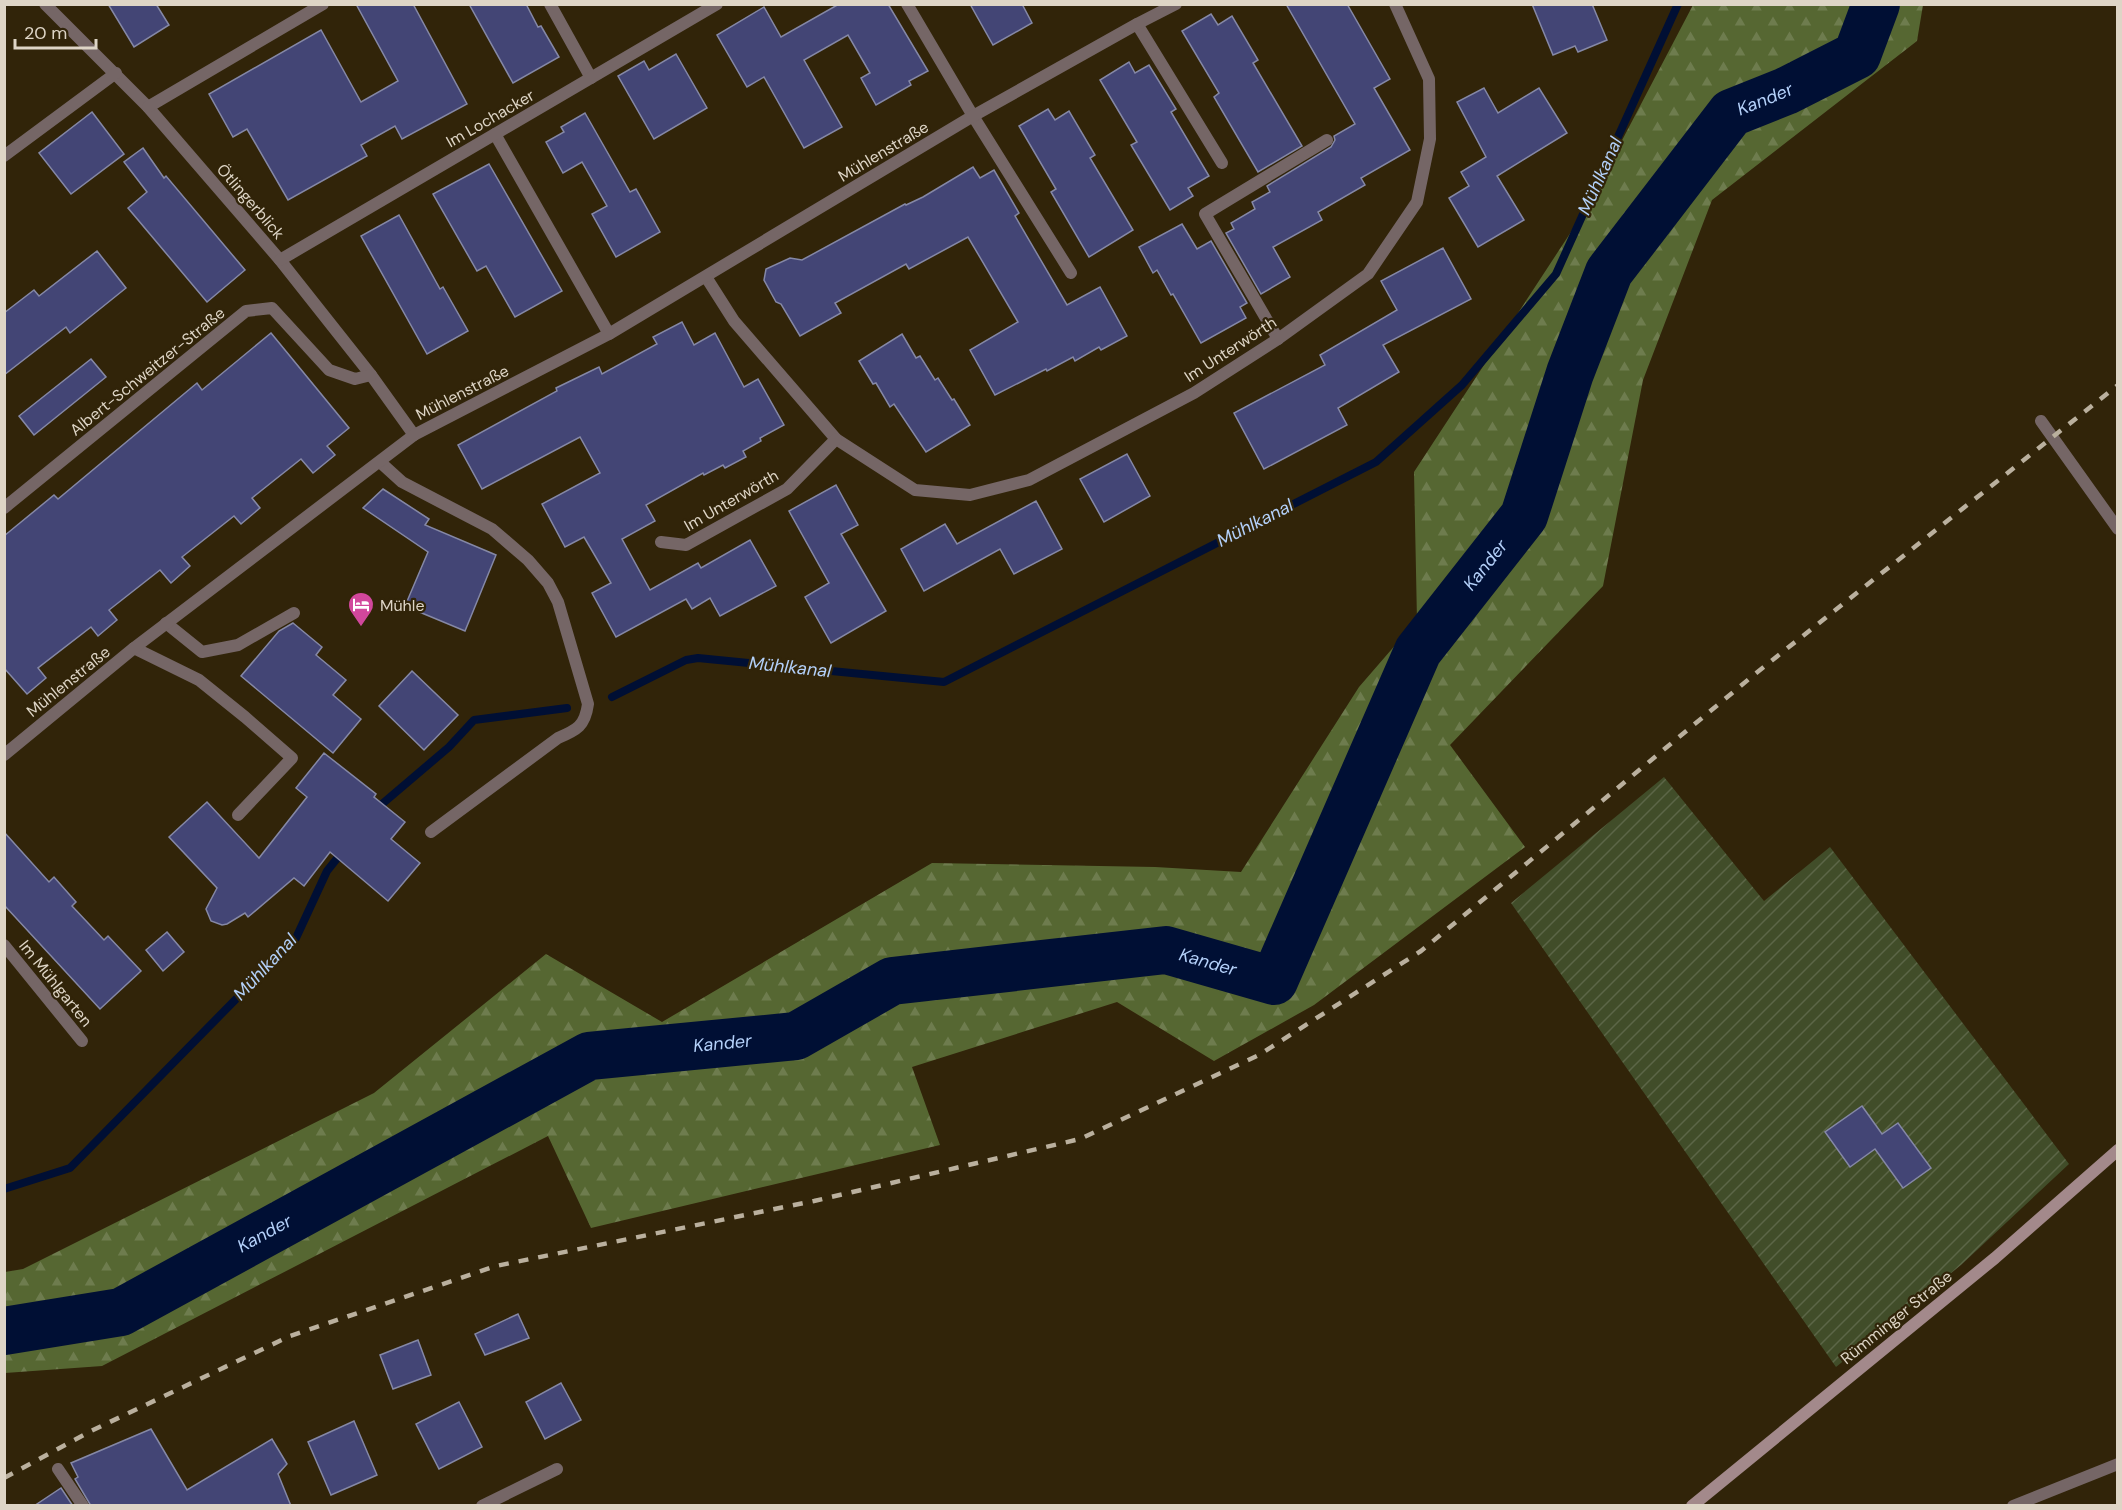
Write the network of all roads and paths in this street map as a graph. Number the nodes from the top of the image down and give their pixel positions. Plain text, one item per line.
1 (45, 4) edge
2 (323, 4) edge
3 (550, 4) edge
4 (717, 4) edge
5 (907, 4) edge
6 (1395, 4) edge
7 (1168, 6) edge
8 (304, 10) edge
9 (1137, 24) junction
10 (116, 73) junction
11 (591, 78) junction
12 (148, 107) junction
13 (973, 116) junction
14 (495, 134) junction
15 (1327, 140) dead end
16 (4, 156) edge
17 (1222, 163) dead end
18 (280, 260) junction
19 (1071, 273) dead end
20 (706, 277) junction
21 (609, 334) junction
22 (1278, 339) junction
23 (371, 375) junction
24 (2042, 421) dead end
25 (414, 435) junction
26 (836, 439) junction
27 (380, 462) junction
28 (4, 508) edge
29 (2118, 529) edge
30 (661, 542) dead end
31 (294, 613) dead end
32 (166, 623) junction
33 (134, 648) junction
34 (4, 754) edge
35 (238, 815) dead end
36 (431, 832) dead end
37 (4, 945) edge
38 (82, 1041) dead end
39 (2118, 1150) edge
40 (2118, 1464) edge
41 (58, 1469) dead end
42 (557, 1469) dead end
43 (83, 1506) edge
44 (482, 1506) edge
45 (1692, 1506) edge
46 (2013, 1506) edge

1 - 10 street, Ötlingerblick
2 - 8 street
3 - 11 street
4 - 11 street, Im Lochacker
5 - 13 street
6 - 22 street, Im Unterwörth
7 - 9 street, Mühlenstraße
8 - 12 street
9 - 13 street, Mühlenstraße
9 - 17 street
10 - 12 street, Ötlingerblick
10 - 16 street
11 - 14 street, Im Lochacker
12 - 18 street, Ötlingerblick
13 - 19 street
13 - 20 street, Mühlenstraße
14 - 18 street, Im Lochacker
14 - 21 street
15 - 22 street
18 - 23 street, Ötlingerblick
20 - 21 street, Mühlenstraße
20 - 26 street, Im Unterwörth
21 - 25 street, Mühlenstraße
22 - 26 street, Im Unterwörth
23 - 25 street, Ötlingerblick
23 - 28 street, Albert-Schweitzer-Straße
24 - 29 street
25 - 27 street, Mühlenstraße
26 - 30 street, Im Unterwörth
27 - 32 street, Mühlenstraße
27 - 36 street
31 - 32 street
32 - 33 street, Mühlenstraße
33 - 34 street, Mühlenstraße
33 - 35 street
37 - 38 street, Im Mühlgarten
39 - 45 main road, Rümminger Straße
40 - 46 street
41 - 43 street
42 - 44 street

